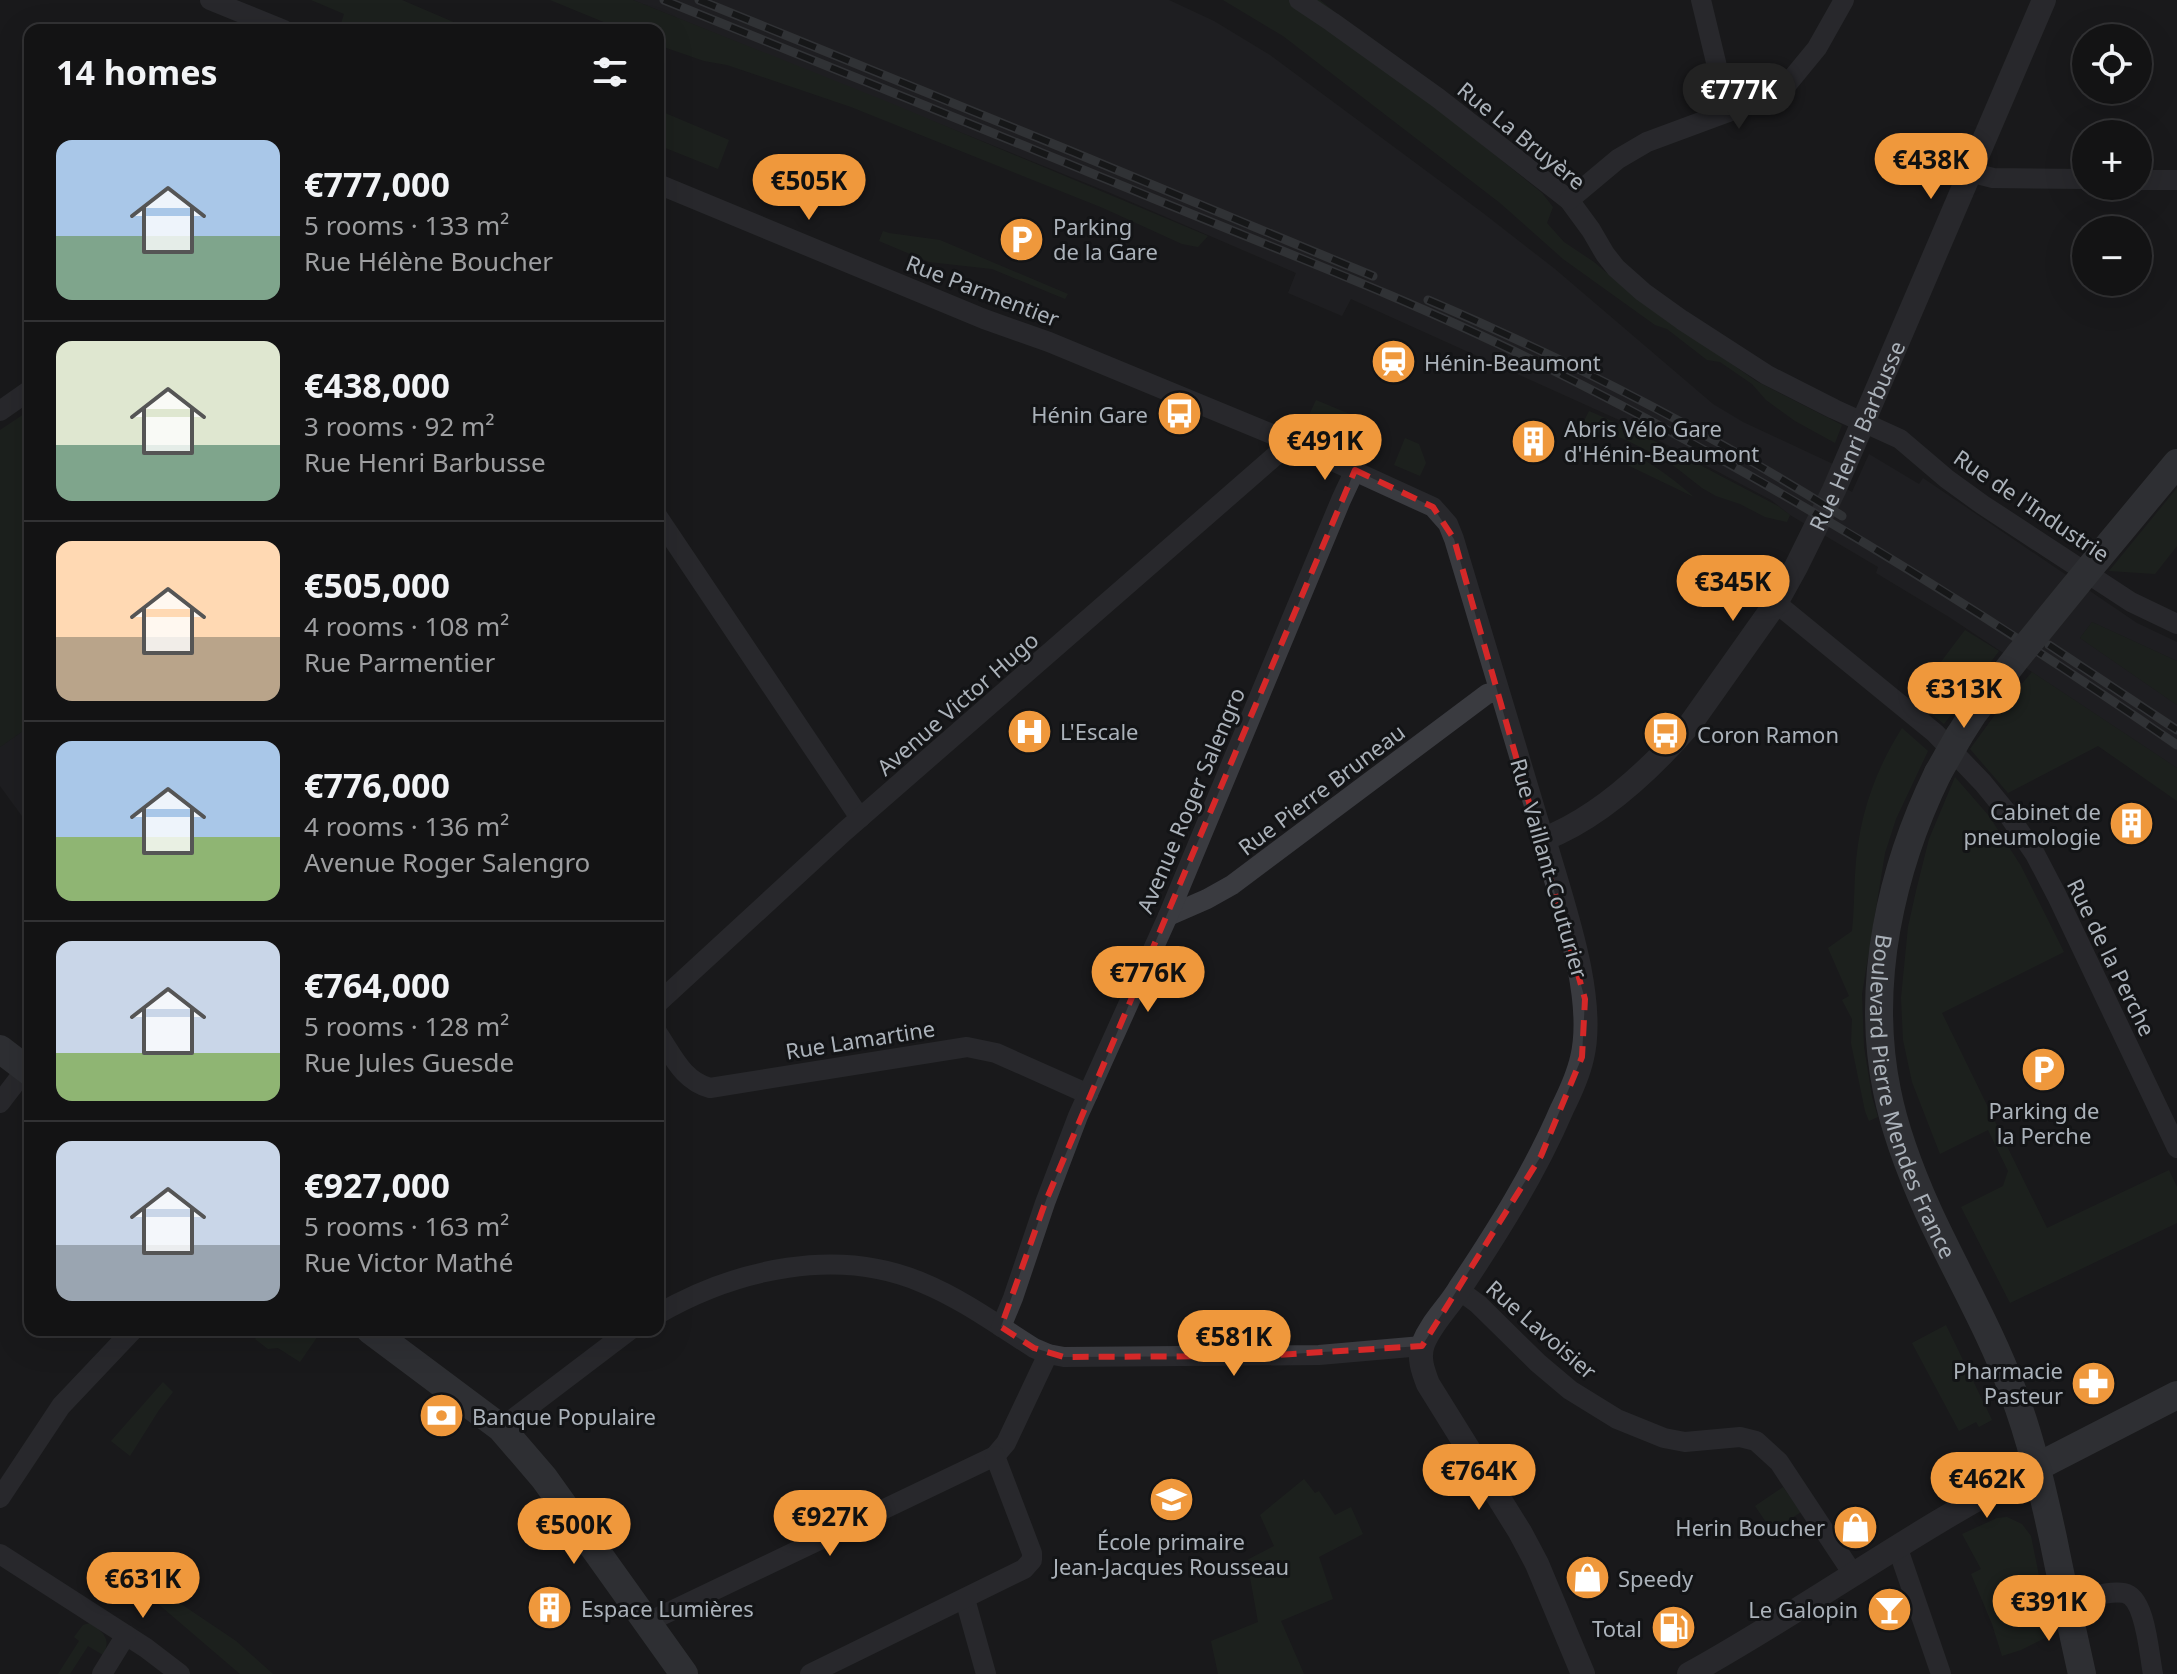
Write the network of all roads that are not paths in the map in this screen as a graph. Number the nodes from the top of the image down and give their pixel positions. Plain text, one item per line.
1 (210, 0) edge
2 (1299, 0) edge
3 (1701, 0) edge
4 (1844, 0) edge
5 (2044, 0) edge
6 (269, 24) edge
7 (1728, 112) junction
8 (1969, 172) junction
9 (2072, 179) edge
10 (2152, 180) edge
11 (2177, 180) edge
12 (664, 186) edge
13 (1569, 200) junction
14 (24, 394) edge
15 (0, 411) edge
16 (1862, 421) junction
17 (1291, 442) junction
18 (2177, 463) edge
19 (1355, 470) junction
20 (1433, 507) joint
21 (664, 526) edge
22 (1776, 603) junction
23 (2177, 624) edge
24 (1498, 691) junction
25 (860, 818) junction
26 (1544, 839) junction
27 (1168, 916) junction
28 (664, 998) edge
29 (664, 1043) edge
30 (0, 1049) edge
31 (24, 1067) edge
32 (24, 1075) edge
33 (1088, 1094) junction
34 (0, 1103) edge
35 (2177, 1148) edge
36 (1459, 1290) junction
37 (664, 1311) edge
38 (1001, 1327) junction
39 (127, 1336) edge
40 (378, 1336) edge
41 (622, 1336) edge
42 (1422, 1346) junction
43 (1048, 1354) junction
44 (2177, 1395) edge
45 (501, 1428) junction
46 (995, 1456) junction
47 (2037, 1467) junction
48 (0, 1498) edge
49 (1897, 1546) junction
50 (0, 1554) edge
51 (1853, 1574) junction
52 (965, 1599) junction
53 (2066, 1601) junction
54 (646, 1623) junction
55 (126, 1635) junction
56 (102, 1674) edge
57 (180, 1674) edge
58 (684, 1674) edge
59 (810, 1674) edge
60 (986, 1674) edge
61 (1583, 1674) edge
62 (1689, 1674) edge
63 (1941, 1674) edge
64 (2082, 1674) edge
65 (2153, 1674) edge

1 - 6 street
2 - 13 street, Rue La Bruyère
3 - 7 street
4 - 7 street
5 - 8 street, Rue Henri Barbusse
7 - 13 street
8 - 9 street
8 - 16 street, Rue Henri Barbusse
10 - 11 street
12 - 17 street, Rue Parmentier
13 - 16 street, Rue La Bruyère
14 - 15 street
16 - 22 street, Rue Henri Barbusse
16 - 23 street, Rue de l'Industrie
17 - 19 street, Rue Parmentier
17 - 25 street, Avenue Victor Hugo
18 - 47 main road, Boulevard Pierre Mendes France, bridge
19 - 20 street, Rue Parmentier
19 - 27 street, Avenue Roger Salengro
20 - 24 street, Rue Vaillant-Couturier
21 - 25 street
22 - 26 street, Rue Henri Barbusse
22 - 35 street, Rue de la Perche
24 - 26 street, Rue Vaillant-Couturier
24 - 27 street, Rue Pierre Bruneau
25 - 28 street, Avenue Victor Hugo
26 - 36 street, Rue Vaillant-Couturier
27 - 33 street, Avenue Roger Salengro
29 - 33 street, Rue Lamartine
30 - 31 main road
32 - 34 street
33 - 38 street, Avenue Roger Salengro
36 - 42 street, Rue Vaillant-Couturier
36 - 51 street, Rue Lavoisier
37 - 38 street
38 - 43 street
39 - 48 street
40 - 45 main road
41 - 45 street
42 - 43 street
42 - 61 street
43 - 46 street
44 - 47 main road
45 - 54 main road
46 - 52 street
46 - 54 street
47 - 49 street
47 - 53 main road, Boulevard Pierre Mendes France
49 - 51 street
49 - 63 street
50 - 55 street
51 - 62 street
52 - 59 street
52 - 60 street
53 - 64 main road, Boulevard Pierre Mendes France
53 - 65 street
54 - 58 main road
55 - 56 street
55 - 57 street

